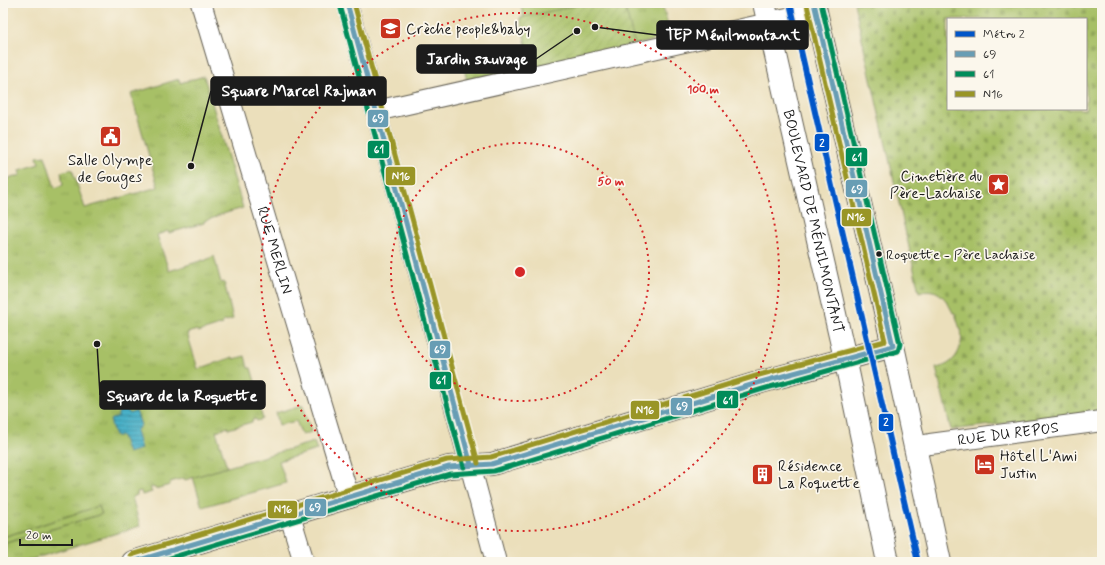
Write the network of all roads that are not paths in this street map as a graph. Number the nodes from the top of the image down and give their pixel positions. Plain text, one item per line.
1 (201, 3) edge
2 (346, 3) edge
3 (815, 8) edge
4 (766, 13) edge
5 (376, 111) junction
6 (893, 346) junction
7 (845, 358) junction
8 (1102, 421) edge
9 (914, 447) junction
10 (471, 465) junction
11 (349, 498) junction
12 (290, 516) junction
13 (166, 557) edge
14 (133, 562) edge
15 (304, 562) edge
16 (496, 562) edge
17 (888, 562) edge
18 (940, 562) edge

1 - 11 street, RUE MERLIN
2 - 5 street
3 - 4 main road
3 - 6 main road
4 - 5 street
4 - 7 main road, BOULEVARD DE MÉNILMONTANT
5 - 10 street
6 - 7 main road
6 - 9 main road
7 - 10 main road
7 - 17 main road, BOULEVARD DE MÉNILMONTANT
8 - 9 street, RUE DU REPOS
9 - 18 main road
10 - 11 main road
10 - 16 street
11 - 12 main road
12 - 13 main road
12 - 15 street
13 - 14 main road

